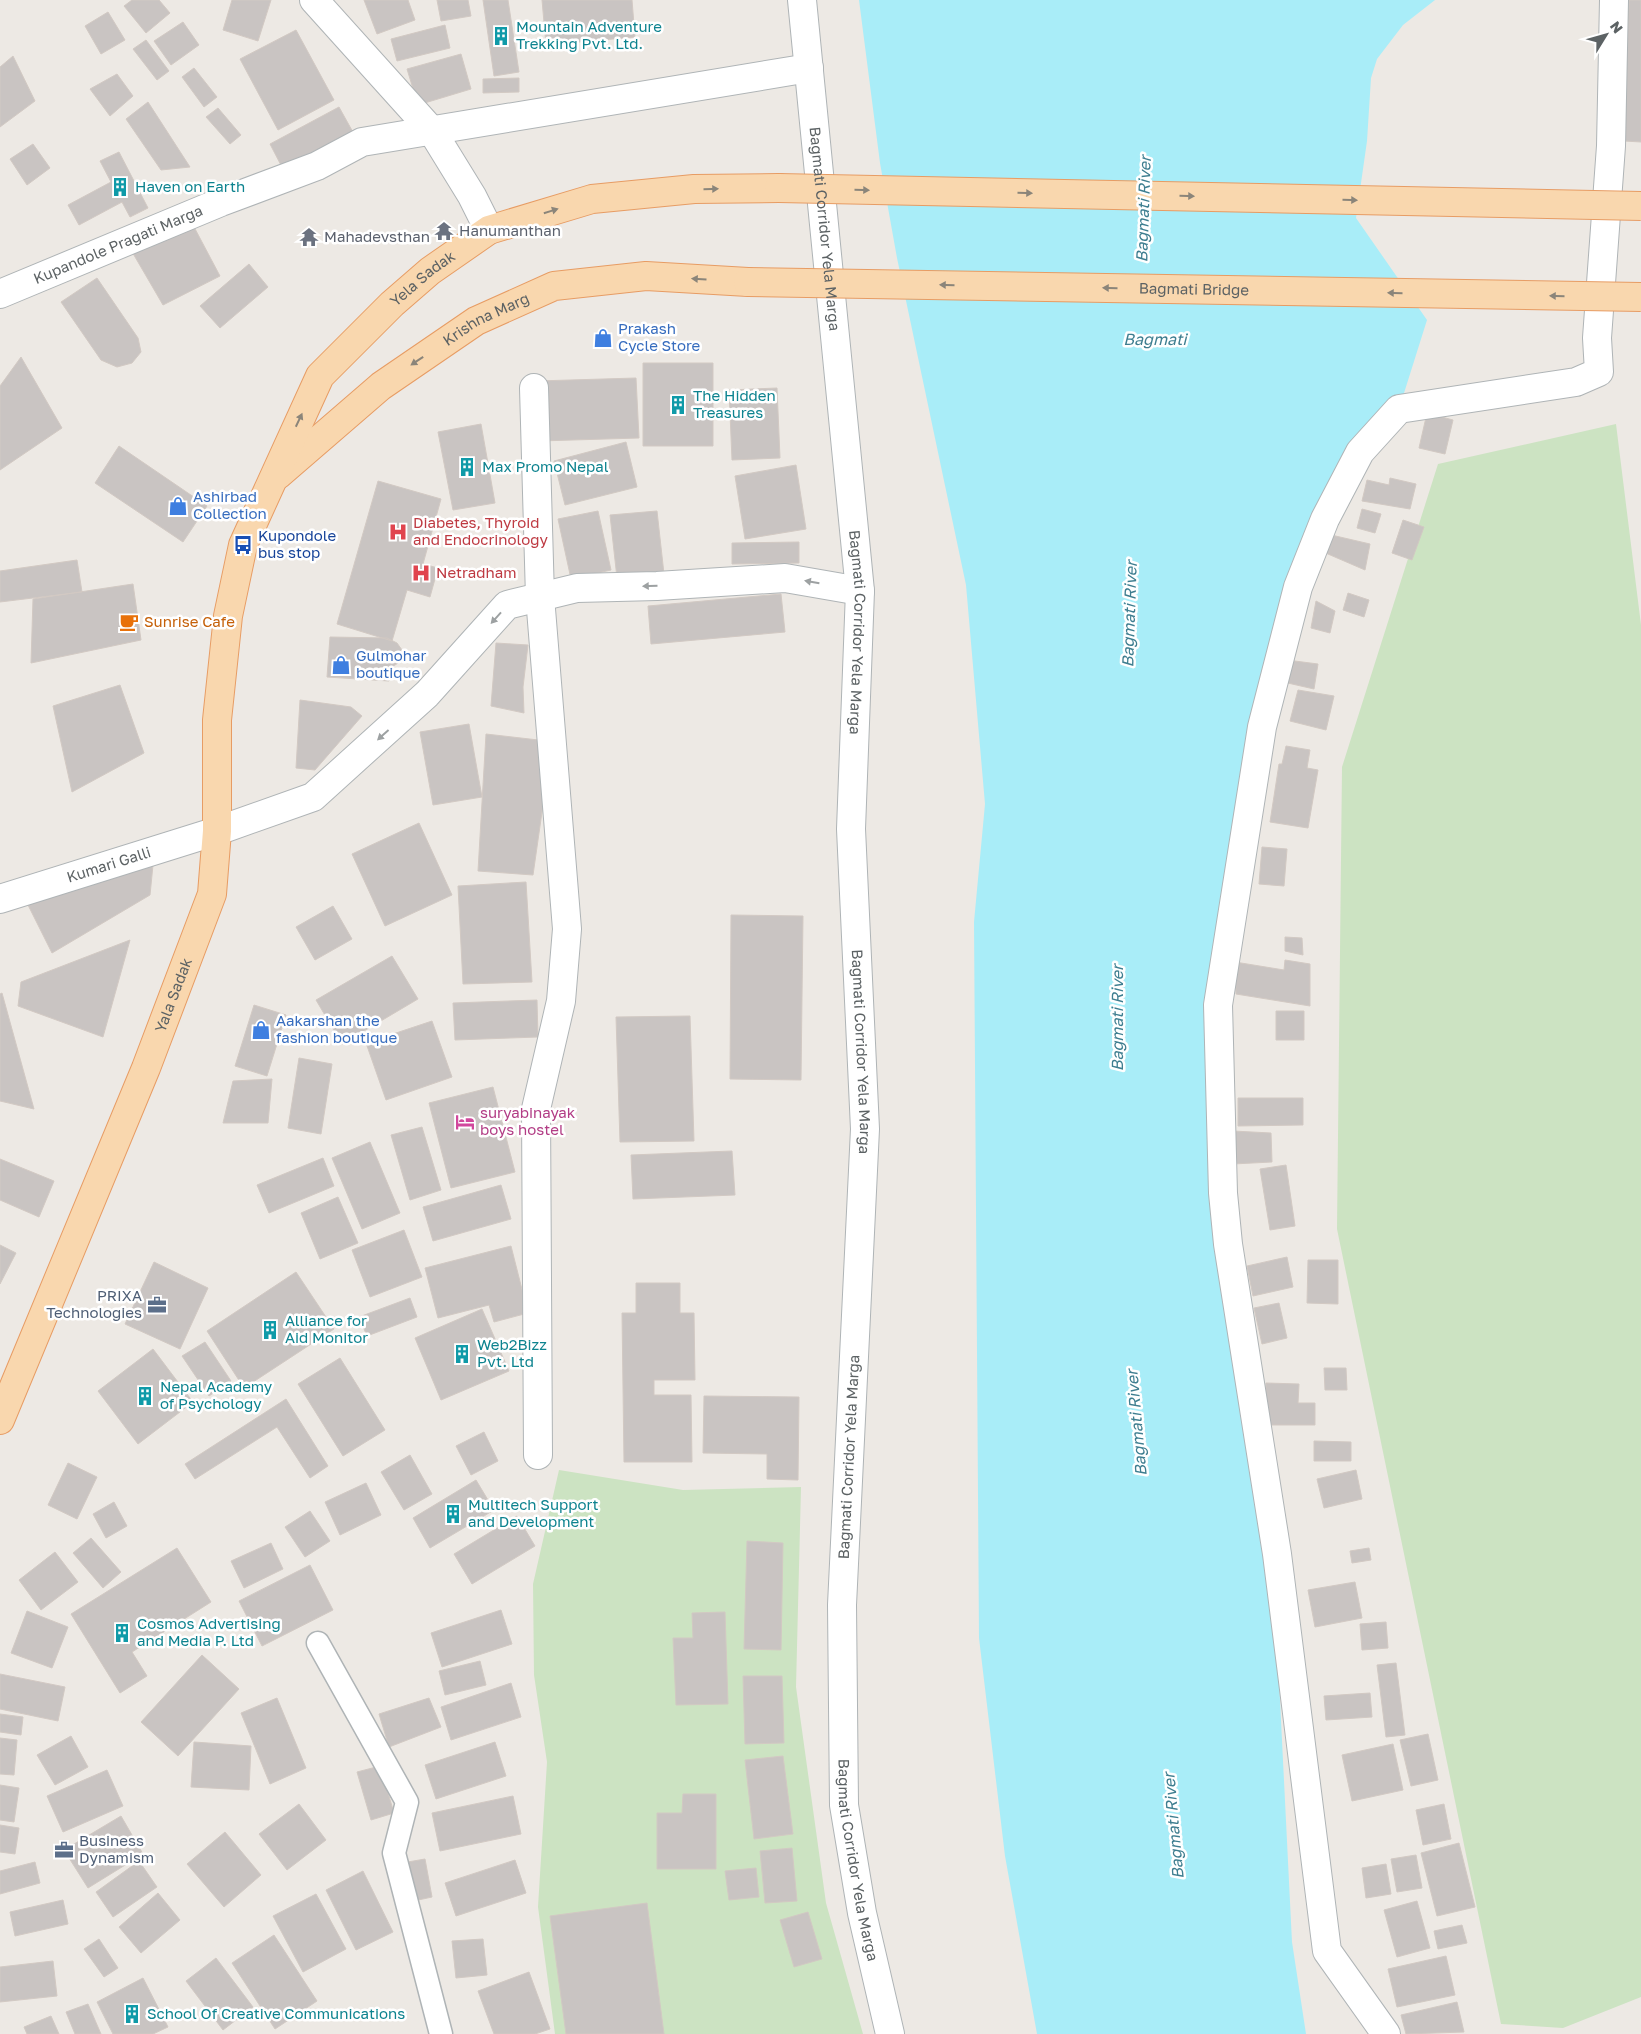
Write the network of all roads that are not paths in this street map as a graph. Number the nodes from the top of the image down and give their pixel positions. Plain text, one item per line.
1 (314, 0) edge
2 (802, 0) edge
3 (1614, 0) edge
4 (809, 68) junction
5 (432, 131) junction
6 (1641, 206) edge
7 (489, 230) junction
8 (748, 282) joint
9 (0, 294) edge
10 (1641, 297) edge
11 (534, 388) dead end
12 (271, 480) junction
13 (243, 545) joint
14 (860, 590) junction
15 (540, 597) junction
16 (217, 831) junction
17 (0, 892) edge
18 (0, 899) edge
19 (0, 1420) edge
20 (538, 1455) dead end
21 (318, 1643) dead end
22 (441, 2034) edge
23 (890, 2034) edge
24 (1386, 2034) edge

1 - 5 street
2 - 4 street, Bagmati Corridor Yela Marga
3 - 24 street
4 - 5 street, Kupandole Pragati Marga
4 - 14 street, Bagmati Corridor Yela Marga
5 - 7 street
5 - 9 street, Kupandole Pragati Marga
7 -> 6 main road, Yela Sadak, bridge
12 -> 7 main road, Yela Sadak
10 -> 8 main road, Bagmati Bridge, bridge
8 -> 12 main road, Krishna Marg
11 - 15 street
12 - 13 main road, Yela Sadak
13 - 16 main road, Yala Sadak
14 -> 15 street
14 - 23 street, Bagmati Corridor Yela Marga
15 -> 16 street
15 - 20 street
16 - 17 street, Kumari Galli
16 - 18 street, Kumari Galli
16 - 19 main road, Yala Sadak
21 - 22 lane

